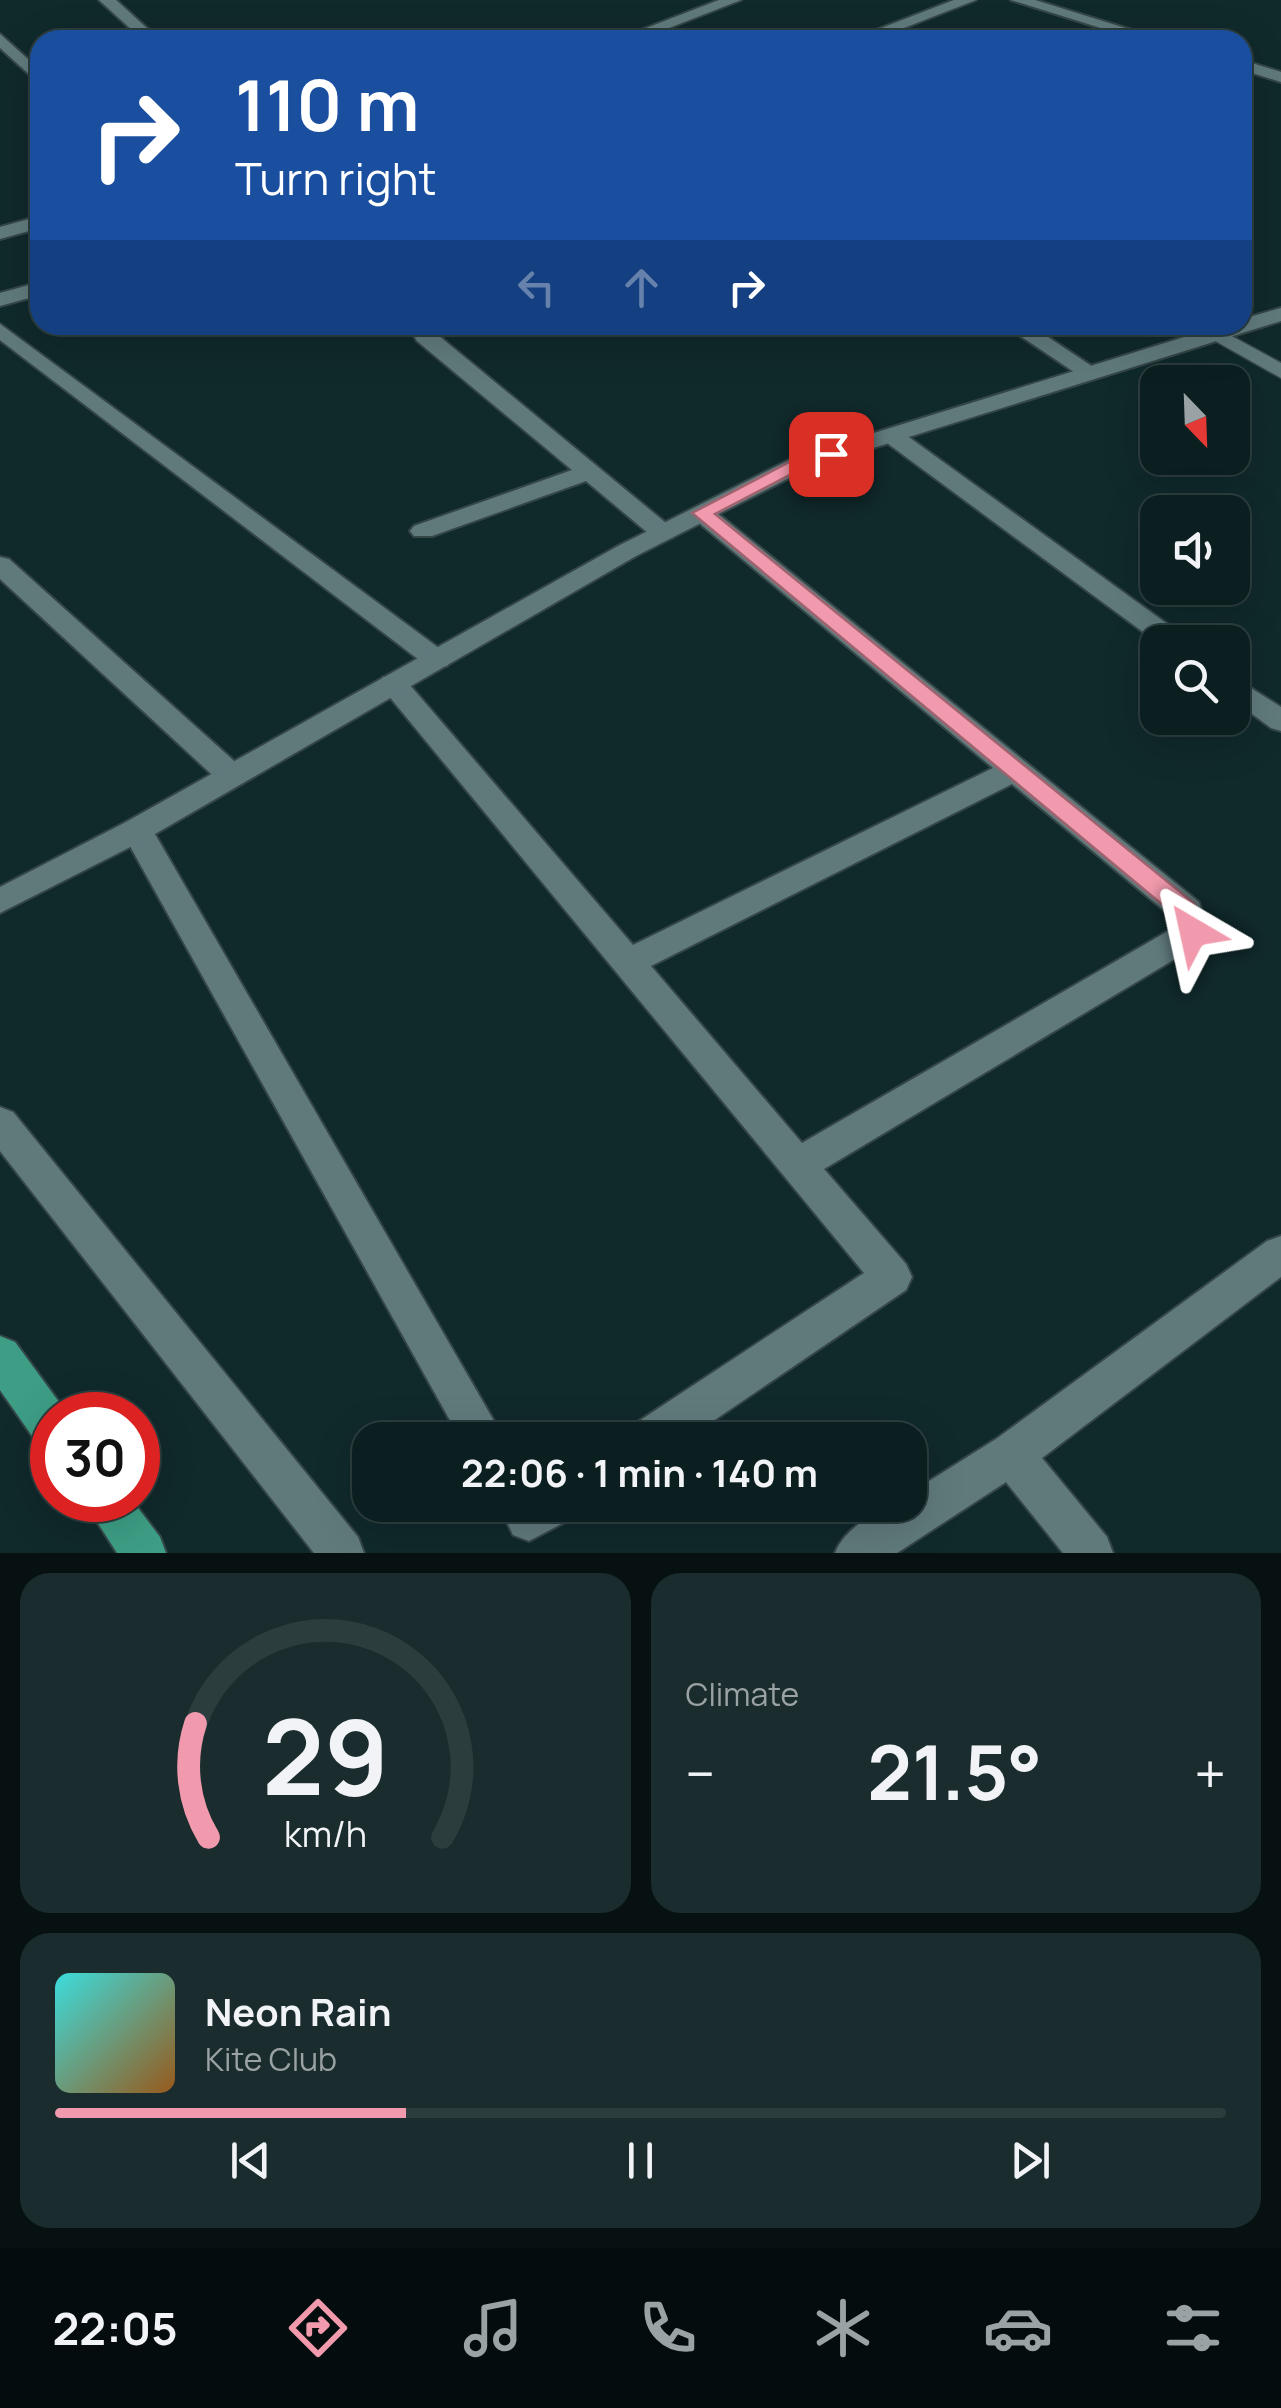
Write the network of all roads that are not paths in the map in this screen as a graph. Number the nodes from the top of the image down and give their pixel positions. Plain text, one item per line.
1 (107, 0) edge
2 (733, 0) edge
3 (968, 0) edge
4 (1019, 0) edge
5 (917, 6) dead end
6 (935, 12) junction
7 (141, 30) edge
8 (650, 30) edge
9 (886, 30) edge
10 (1122, 30) edge
11 (2, 43) edge
12 (30, 69) edge
13 (1252, 69) edge
14 (1276, 76) edge
15 (1252, 83) edge
16 (30, 225) edge
17 (0, 233) edge
18 (30, 291) edge
19 (0, 300) edge
20 (1281, 314) edge
21 (1252, 323) edge
22 (0, 330) edge
23 (1031, 335) edge
24 (1214, 335) edge
25 (1219, 335) edge
26 (425, 336) dead end
27 (1281, 372) edge
28 (1091, 374) junction
29 (891, 435) junction
30 (588, 472) junction
31 (702, 513) junction
32 (423, 531) dead end
33 (663, 533) junction
34 (0, 565) edge
35 (1151, 625) edge
36 (437, 660) junction
37 (392, 684) junction
38 (1250, 698) edge
39 (1281, 721) edge
40 (1015, 770) junction
41 (232, 776) junction
42 (137, 830) junction
43 (0, 901) edge
44 (628, 962) junction
45 (0, 1123) edge
46 (798, 1164) junction
47 (1281, 1254) edge
48 (0, 1356) edge
49 (30, 1398) edge
50 (474, 1422) edge
51 (675, 1422) edge
52 (1011, 1454) junction
53 (122, 1522) edge
54 (144, 1553) edge
55 (342, 1553) edge
56 (857, 1553) edge
57 (1091, 1553) edge

1 - 7 street
2 - 8 street
3 - 6 street
4 - 10 street
5 - 6 street
6 - 9 street
11 - 12 street
13 - 14 street
14 - 15 street
16 - 17 street
18 - 19 street
20 - 21 street
22 - 36 street
23 - 28 street
24 - 28 street
25 - 27 lane
26 - 30 street
28 - 29 street
29 - 31 street
29 - 35 street
30 - 32 street
30 - 33 street
31 - 33 street
31 - 40 street
33 - 36 street
34 - 41 street
36 - 37 street
37 - 41 street
37 - 44 street
38 - 39 street
40 - 44 street
40 - 46 street
41 - 42 street
42 - 43 street
42 - 50 street
44 - 46 street
45 - 55 street
46 - 51 street
47 - 52 street
48 - 49 highway
52 - 56 street
52 - 57 street
53 - 54 highway

